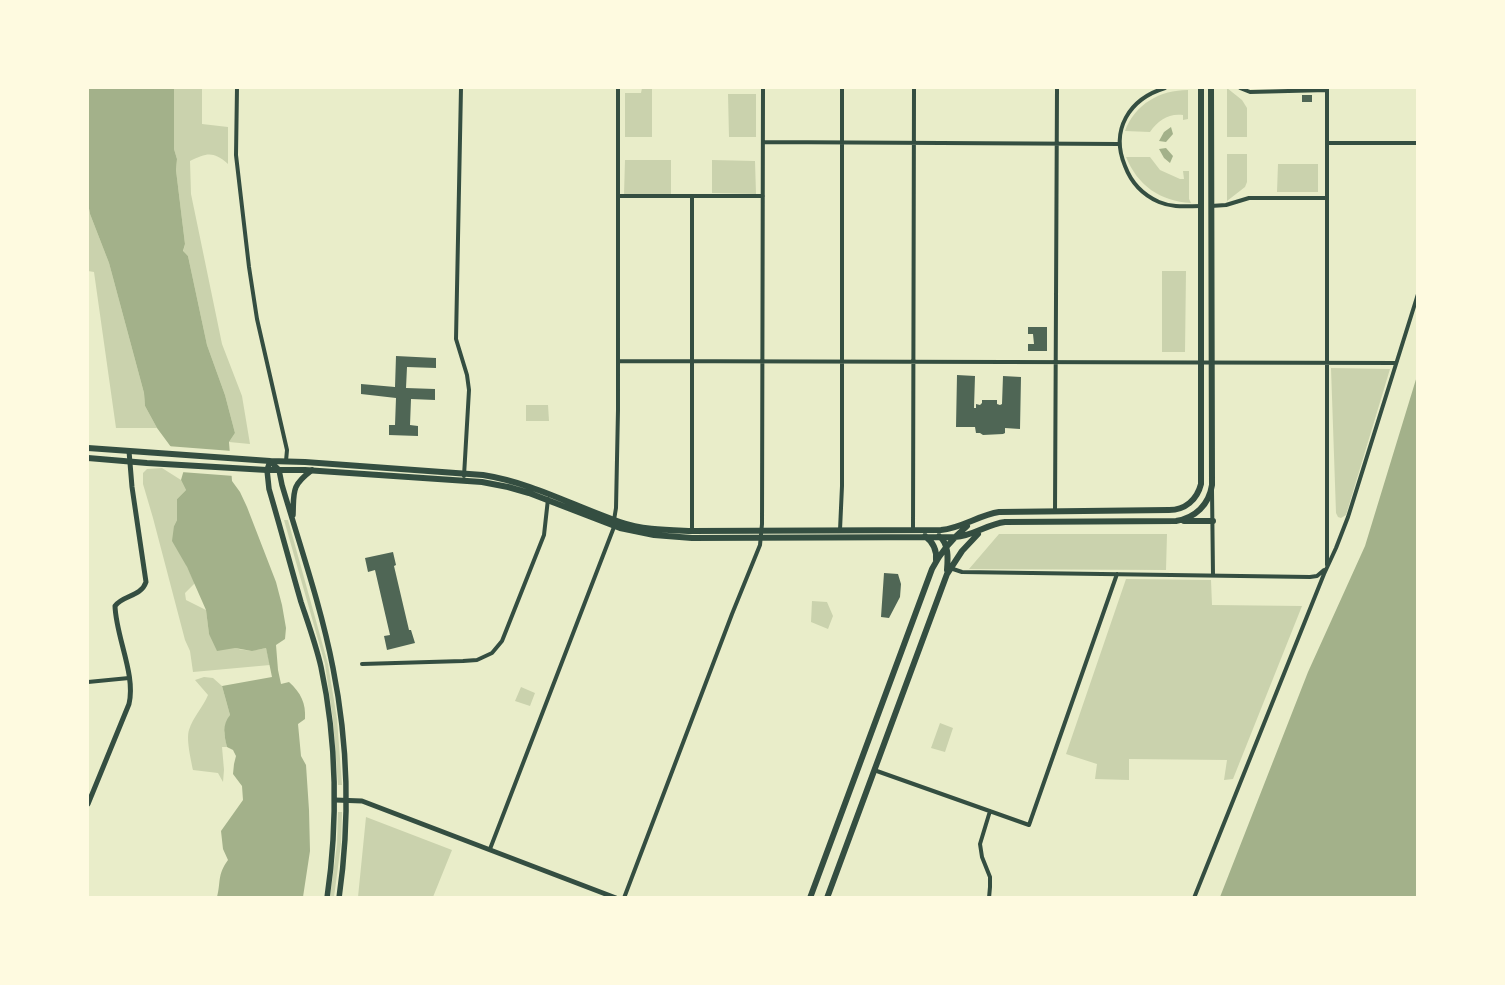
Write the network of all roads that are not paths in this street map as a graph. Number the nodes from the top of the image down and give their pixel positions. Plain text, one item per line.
1 (237, 88) edge
2 (461, 88) edge
3 (618, 88) edge
4 (763, 88) edge
5 (842, 88) edge
6 (914, 88) edge
7 (1056, 88) edge
8 (1165, 88) edge
9 (1200, 88) edge
10 (1211, 88) edge
11 (1240, 88) edge
12 (1327, 89) edge
13 (1211, 103) junction
14 (763, 142) junction
15 (842, 142) junction
16 (914, 143) junction
17 (1327, 143) junction
18 (1418, 143) edge
19 (1056, 144) junction
20 (1119, 144) junction
21 (1201, 191) junction
22 (618, 196) junction
23 (692, 196) junction
24 (763, 196) junction
25 (1327, 198) junction
26 (1201, 206) junction
27 (1211, 206) junction
28 (1418, 294) edge
29 (618, 361) junction
30 (692, 361) junction
31 (762, 361) junction
32 (842, 361) junction
33 (913, 362) junction
34 (1055, 362) junction
35 (1201, 362) junction
36 (1211, 362) junction
37 (1327, 363) junction
38 (1395, 363) junction
39 (88, 448) edge
40 (129, 451) junction
41 (88, 458) edge
42 (130, 461) junction
43 (270, 461) junction
44 (286, 461) junction
45 (268, 470) junction
46 (279, 470) junction
47 (312, 470) junction
48 (464, 476) junction
49 (1212, 485) junction
50 (549, 497) junction
51 (1055, 510) junction
52 (980, 517) junction
53 (292, 518) junction
54 (278, 521) junction
55 (1176, 521) junction
56 (1213, 521) junction
57 (614, 523) junction
58 (984, 529) junction
59 (913, 530) junction
60 (840, 531) junction
61 (924, 533) junction
62 (692, 534) junction
63 (762, 534) junction
64 (940, 537) junction
65 (955, 537) junction
66 (946, 547) junction
67 (936, 560) junction
68 (1327, 567) junction
69 (948, 571) junction
70 (1117, 574) junction
71 (1213, 575) junction
72 (362, 664) dead end
73 (129, 678) junction
74 (88, 682) edge
75 (874, 770) junction
76 (335, 800) junction
77 (347, 800) junction
78 (88, 804) edge
79 (990, 811) junction
80 (490, 849) junction
81 (327, 898) edge
82 (339, 898) edge
83 (616, 898) edge
84 (624, 898) edge
85 (810, 898) edge
86 (827, 898) edge
87 (989, 898) edge
88 (1194, 898) edge

1 - 44 street
2 - 48 street
3 - 22 street
4 - 14 street
5 - 15 street
6 - 16 street
7 - 19 street
8 - 20 street
9 - 13 main road
9 - 21 main road
10 - 13 main road
11 - 12 street
12 - 17 street
13 - 27 main road
14 - 15 street
14 - 24 street
15 - 16 street
15 - 32 street
16 - 19 street
16 - 33 street
17 - 18 street
17 - 25 street
19 - 20 street
19 - 34 street
20 - 26 street
21 - 26 main road
21 - 27 main road
22 - 23 street
22 - 29 street
23 - 24 street
23 - 30 street
24 - 31 street
25 - 27 street
25 - 37 street
26 - 35 main road
27 - 36 main road
28 - 38 street
29 - 30 street
29 - 57 street
30 - 31 street
30 - 62 street
31 - 32 street
31 - 63 street
32 - 33 street
32 - 60 street
33 - 34 street
33 - 59 street
34 - 35 street
34 - 51 street
35 - 36 street
35 - 51 main road
36 - 37 street
36 - 49 main road
37 - 38 street
37 - 68 street
38 - 68 street
39 - 40 main road
40 - 42 street
40 - 43 main road
41 - 42 main road
42 - 45 main road
42 - 73 street
43 - 44 main road
43 - 45 main road
43 - 46 main road
44 - 46 main road
44 - 48 main road
45 - 46 main road
45 - 54 main road
46 - 47 main road
46 - 53 main road
47 - 48 main road
47 - 53 main road
48 - 50 main road
49 - 55 main road
49 - 56 street
50 - 57 main road
50 - 72 street
51 - 52 main road
52 - 61 main road
52 - 65 main road
53 - 54 main road
53 - 77 main road
54 - 76 main road
55 - 56 main road
55 - 58 main road
56 - 71 street
57 - 62 main road
57 - 80 street
58 - 65 main road
58 - 69 main road
59 - 60 main road
59 - 61 main road
60 - 63 main road
61 - 63 main road
61 - 64 main road
61 - 67 main road
62 - 63 main road
63 - 84 street
64 - 65 main road
64 - 66 main road
65 - 66 main road
66 - 67 main road
66 - 69 main road
67 - 85 main road
68 - 71 street
68 - 88 street
69 - 70 street
69 - 75 main road
70 - 71 street
70 - 79 street
73 - 74 street
73 - 78 street
75 - 79 street
75 - 86 main road
76 - 77 street
76 - 81 main road
77 - 80 street
77 - 82 main road
79 - 87 street
80 - 83 street

